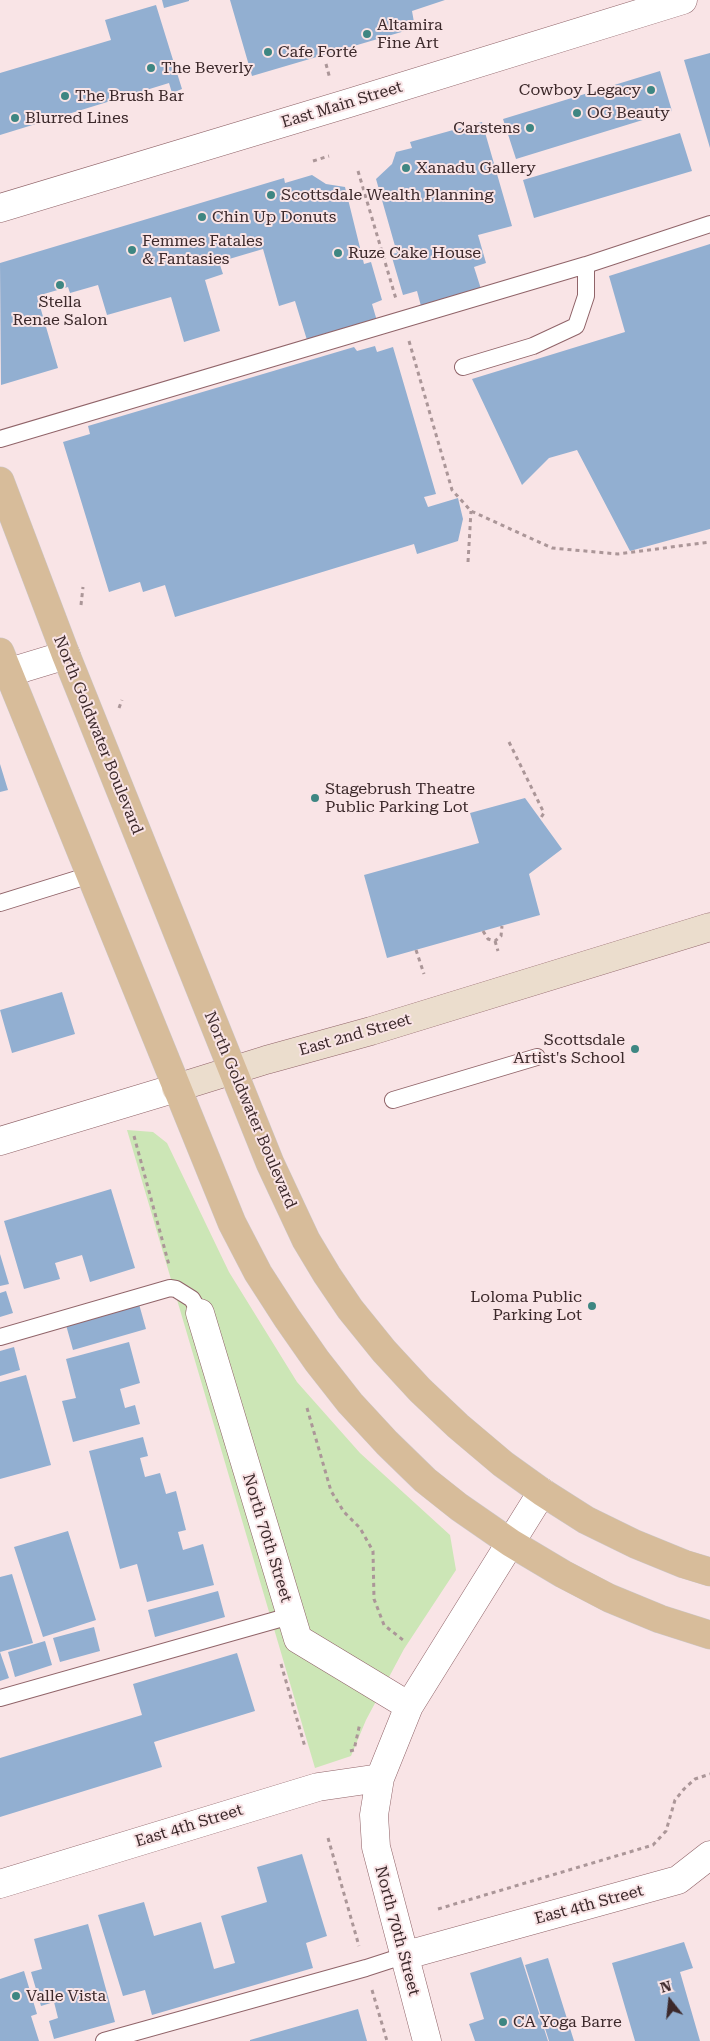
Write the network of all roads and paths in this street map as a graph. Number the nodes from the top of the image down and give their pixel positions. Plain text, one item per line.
1 (683, 0) edge
2 (326, 64) dead end
3 (332, 87) dead end
4 (330, 156) dead end
5 (312, 161) dead end
6 (358, 171) dead end
7 (0, 208) edge
8 (710, 224) edge
9 (586, 265) junction
10 (403, 320) junction
11 (463, 367) dead end
12 (0, 438) edge
13 (0, 481) edge
14 (471, 511) junction
15 (710, 542) edge
16 (468, 562) dead end
17 (83, 587) dead end
18 (81, 605) dead end
19 (66, 655) junction
20 (3, 667) edge
21 (122, 700) dead end
22 (119, 708) dead end
23 (509, 742) dead end
24 (540, 819) dead end
25 (90, 875) junction
26 (0, 903) edge
27 (502, 926) dead end
28 (710, 927) edge
29 (484, 931) dead end
30 (495, 941) junction
31 (416, 950) dead end
32 (498, 951) dead end
33 (424, 974) dead end
34 (537, 1057) dead end
35 (232, 1071) junction
36 (176, 1088) junction
37 (393, 1100) dead end
38 (0, 1142) edge
39 (200, 1313) joint
40 (0, 1337) edge
41 (307, 1408) dead end
42 (542, 1492) junction
43 (511, 1543) junction
44 (710, 1572) edge
45 (290, 1616) junction
46 (710, 1635) edge
47 (403, 1640) dead end
48 (0, 1698) edge
49 (409, 1706) junction
50 (360, 1723) dead end
51 (346, 1752) dead end
52 (710, 1774) edge
53 (380, 1778) junction
54 (328, 1838) dead end
55 (710, 1855) edge
56 (0, 1884) edge
57 (438, 1909) dead end
58 (403, 1956) junction
59 (366, 1968) junction
60 (104, 2041) edge
61 (386, 2041) edge
62 (427, 2041) edge

1 - 7 street, East Main Street
2 - 3 path
4 - 5 path
6 - 10 path
8 - 9 lane
9 - 10 lane
9 - 11 lane
10 - 12 lane
10 - 14 path
13 - 19 main road, North Goldwater Boulevard
14 - 15 path
14 - 16 path
17 - 18 path
19 - 20 street
19 - 35 main road, North Goldwater Boulevard
20 - 25 main road
21 - 22 path
23 - 24 path
25 - 26 lane
25 - 36 main road
27 - 30 path
28 - 35 street, East 2nd Street
29 - 30 path
30 - 32 path
31 - 33 path
34 - 37 lane
35 - 36 street, East 2nd Street
35 - 42 main road, North Goldwater Boulevard
36 - 38 street, East 2nd Street
36 - 43 main road
39 - 40 lane
39 - 45 street, North 70th Street
41 - 47 path
42 - 43 street, North 70th Street
42 - 44 main road, North Goldwater Boulevard
43 - 46 main road
43 - 49 street, North 70th Street
45 - 48 lane
45 - 49 street, North 70th Street
49 - 53 street, North 70th Street
50 - 51 path
52 - 57 path
53 - 56 street, East 4th Street
53 - 58 street, North 70th Street
54 - 59 path
55 - 58 street, East 4th Street
58 - 59 lane
58 - 62 street, North 70th Street
59 - 60 lane
59 - 61 path

